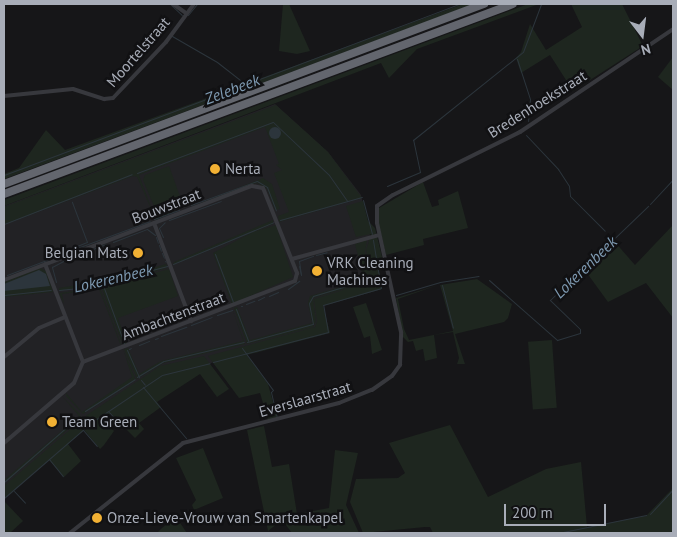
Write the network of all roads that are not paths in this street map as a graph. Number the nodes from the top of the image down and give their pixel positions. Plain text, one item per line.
1 (174, 4) edge
2 (194, 4) edge
3 (484, 4) edge
4 (513, 4) edge
5 (186, 13) junction
6 (673, 29) edge
7 (4, 96) edge
8 (4, 184) edge
9 (4, 194) edge
10 (381, 202) joint
11 (154, 223) junction
12 (379, 235) junction
13 (292, 259) junction
14 (45, 264) junction
15 (4, 280) edge
16 (65, 317) junction
17 (191, 321) junction
18 (4, 357) edge
19 (83, 362) junction
20 (4, 443) edge
21 (70, 533) edge

1 - 5 street
2 - 5 street, Moortelstraat
3 - 8 highway
4 - 9 highway
5 - 7 street, Moortelstraat
6 - 10 street, Bredenhoekstraat
10 - 12 street, Everslaarstraat
11 - 13 street, Bouwstraat
11 - 14 street, Bouwstraat
11 - 17 street
12 - 13 street
12 - 21 street, Everslaarstraat
13 - 17 street, Ambachtenstraat
14 - 15 street, Bouwstraat
14 - 16 street
16 - 18 street
16 - 19 street
17 - 19 street, Ambachtenstraat
19 - 20 street

